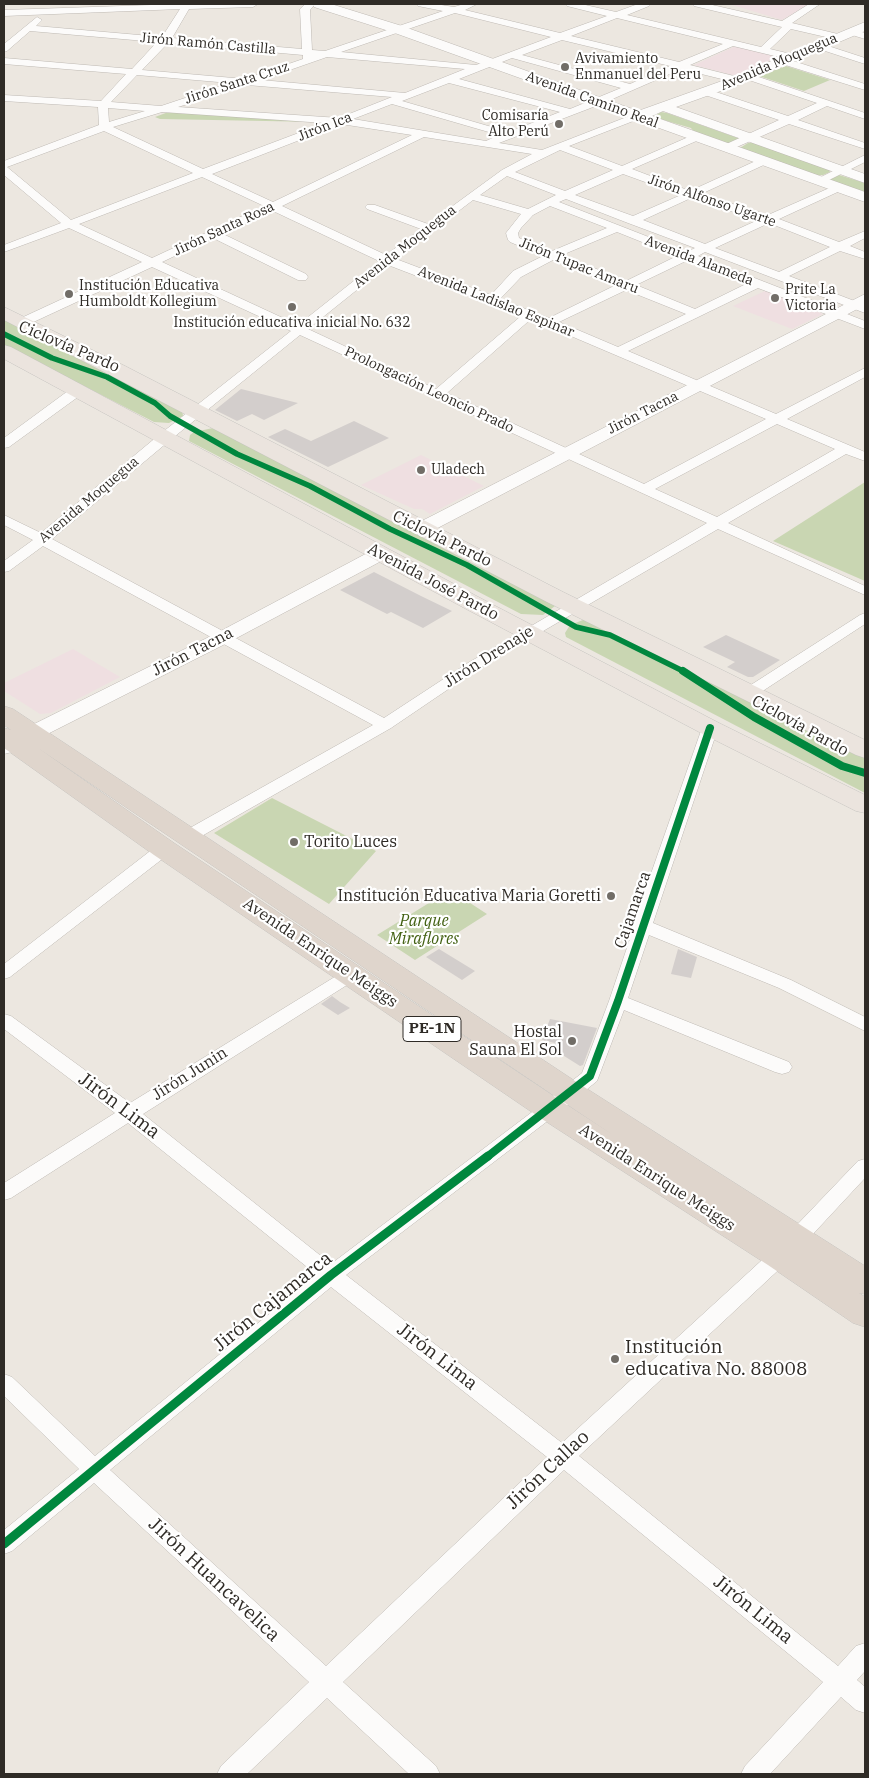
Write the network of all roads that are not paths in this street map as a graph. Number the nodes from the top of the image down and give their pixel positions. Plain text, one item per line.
1 (253, 4) edge
2 (310, 4) edge
3 (319, 4) edge
4 (421, 4) edge
5 (470, 4) edge
6 (570, 4) edge
7 (646, 4) edge
8 (697, 4) edge
9 (815, 4) edge
10 (186, 5) edge
11 (46, 8) edge
12 (454, 10) junction
13 (4, 13) edge
14 (615, 15) junction
15 (786, 24) junction
16 (865, 26) edge
17 (30, 28) junction
18 (397, 29) junction
19 (845, 35) junction
20 (560, 36) junction
21 (865, 36) edge
22 (165, 40) junction
23 (732, 43) junction
24 (819, 46) junction
25 (4, 49) edge
26 (763, 50) junction
27 (326, 54) junction
28 (511, 55) junction
29 (308, 56) junction
30 (787, 59) junction
31 (865, 60) edge
32 (4, 61) edge
33 (682, 65) junction
34 (483, 66) junction
35 (133, 72) junction
36 (743, 78) junction
37 (448, 79) junction
38 (245, 82) junction
39 (864, 86) edge
40 (630, 87) junction
41 (706, 92) junction
42 (406, 95) junction
43 (4, 98) edge
44 (392, 101) junction
45 (597, 102) junction
46 (826, 103) junction
47 (103, 105) junction
48 (664, 107) junction
49 (160, 109) junction
50 (570, 112) junction
51 (637, 116) junction
52 (865, 116) edge
53 (128, 120) junction
54 (157, 120) dead end
55 (788, 120) junction
56 (176, 121) dead end
57 (338, 123) junction
58 (104, 128) junction
59 (424, 133) junction
60 (509, 135) junction
61 (748, 137) junction
62 (697, 138) junction
63 (490, 143) junction
64 (558, 146) junction
65 (865, 146) edge
66 (726, 148) junction
67 (543, 153) junction
68 (865, 158) edge
69 (764, 161) junction
70 (4, 165) edge
71 (4, 170) edge
72 (622, 170) junction
73 (841, 170) junction
74 (506, 172) junction
75 (202, 174) junction
76 (865, 179) edge
77 (819, 181) junction
78 (838, 188) junction
79 (689, 194) junction
80 (564, 195) junction
81 (471, 196) junction
82 (865, 197) edge
83 (548, 202) junction
84 (274, 206) junction
85 (371, 207) dead end
86 (529, 213) junction
87 (768, 219) junction
88 (632, 221) junction
89 (69, 224) junction
90 (428, 228) junction
91 (615, 229) junction
92 (214, 234) junction
93 (865, 234) edge
94 (840, 247) junction
95 (704, 248) junction
96 (4, 249) edge
97 (551, 256) junction
98 (865, 256) edge
99 (686, 257) junction
100 (387, 260) junction
101 (152, 262) junction
102 (780, 276) junction
103 (302, 277) dead end
104 (758, 283) junction
105 (626, 285) junction
106 (493, 300) junction
107 (861, 304) edge
108 (4, 313) edge
109 (530, 314) junction
110 (697, 314) junction
111 (837, 314) junction
112 (23, 322) junction
113 (549, 322) junction
114 (865, 325) edge
115 (299, 330) junction
116 (4, 351) edge
117 (617, 352) junction
118 (862, 377) edge
119 (697, 386) junction
120 (77, 391) junction
121 (439, 394) junction
122 (197, 411) junction
123 (775, 419) junction
124 (164, 438) junction
125 (4, 444) edge
126 (844, 449) junction
127 (566, 453) junction
128 (865, 457) edge
129 (645, 490) junction
130 (4, 519) edge
131 (716, 522) junction
132 (421, 529) junction
133 (42, 540) junction
134 (380, 554) junction
135 (4, 568) edge
136 (865, 591) edge
137 (573, 606) junction
138 (865, 618) edge
139 (528, 632) junction
140 (222, 638) junction
141 (749, 693) junction
142 (4, 714) edge
143 (385, 725) junction
144 (710, 728) junction
145 (13, 740) edge
146 (865, 750) edge
147 (865, 806) edge
148 (176, 843) junction
149 (642, 925) junction
150 (4, 973) edge
151 (352, 974) junction
152 (618, 1001) junction
153 (4, 1020) edge
154 (865, 1025) edge
155 (782, 1067) dead end
156 (560, 1100) junction
157 (129, 1112) junction
158 (865, 1166) edge
159 (4, 1193) edge
160 (789, 1247) junction
161 (331, 1275) junction
162 (865, 1282) edge
163 (865, 1314) edge
164 (4, 1383) edge
165 (562, 1456) junction
166 (95, 1470) junction
167 (4, 1544) edge
168 (865, 1654) edge
169 (840, 1681) junction
170 (326, 1683) junction
171 (865, 1702) edge
172 (230, 1774) edge
173 (427, 1774) edge
174 (754, 1774) edge

1 - 10 street
2 - 29 street
3 - 18 street, Avenida Camino Real
4 - 12 street
5 - 12 street, Jirón Santa Cruz
6 - 14 street
7 - 14 street, Jirón Ica
8 - 15 street
9 - 15 street
10 - 11 street
10 - 22 street
11 - 13 street
11 - 17 street
12 - 18 street, Jirón Santa Cruz
12 - 20 street
14 - 20 street, Jirón Ica
14 - 23 street
15 - 19 street
15 - 26 street
16 - 19 street, Avenida Moquegua
17 - 22 street, Jirón Ramón Castilla
17 - 25 street
18 - 27 street, Jirón Santa Cruz
18 - 34 street, Avenida Camino Real
19 - 21 street
19 - 24 street, Avenida Moquegua
20 - 28 street, Jirón Ica
20 - 33 street
22 - 29 street, Jirón Ramón Castilla
22 - 35 street
23 - 26 street
23 - 33 street
24 - 30 street, Avenida Moquegua
24 - 31 street
26 - 30 street
27 - 29 street, Jirón Santa Cruz
27 - 34 street
28 - 34 street, Jirón Ica
28 - 40 street
29 - 38 street, Jirón Santa Cruz
30 - 36 street, Avenida Moquegua
30 - 39 street
32 - 35 street
33 - 36 street
33 - 40 street
34 - 37 street, Jirón Ica
34 - 45 street, Avenida Camino Real
35 - 38 street
35 - 47 street
36 - 41 street, Avenida Moquegua
36 - 46 street
37 - 42 street, Jirón Ica
37 - 50 street
38 - 42 street
38 - 49 street, Jirón Santa Cruz
40 - 45 street
41 - 48 street, Avenida Moquegua
41 - 55 street
42 - 44 street, Jirón Ica
43 - 47 street
44 - 57 street, Jirón Ica
44 - 60 street
45 - 50 street
45 - 51 street, Avenida Camino Real
46 - 52 street
46 - 55 street
47 - 49 street
47 - 58 street
48 - 51 street, Avenida Moquegua
48 - 61 street
49 - 53 street, Jirón Santa Cruz
49 - 57 street
50 - 60 street
51 - 62 street, Avenida Camino Real
51 - 64 street, Avenida Moquegua
53 - 54 street
53 - 58 street, Jirón Santa Cruz
55 - 61 street
55 - 65 street
56 - 57 street
57 - 59 street
57 - 75 street, Jirón Ica
58 - 70 street, Jirón Santa Cruz
58 - 75 street, Avenida Ladislao Espinar
59 - 63 street
59 - 84 street, Jirón Santa Rosa
60 - 63 street
61 - 66 street
61 - 73 street
62 - 66 street, Avenida Camino Real
62 - 72 street
63 - 67 street
64 - 67 street, Avenida Moquegua
64 - 72 street, Jirón Alfonso Ugarte
66 - 69 street, Avenida Camino Real
67 - 74 street, Avenida Moquegua
68 - 73 street
69 - 77 street, Avenida Camino Real
69 - 79 street
71 - 89 street, Prolongación Leoncio Prado
72 - 79 street, Jirón Alfonso Ugarte
72 - 80 street
73 - 76 street
73 - 77 street
74 - 80 street, Avenida Alameda
74 - 81 street, Avenida Moquegua
75 - 84 street, Avenida Ladislao Espinar
75 - 89 street, Jirón Ica
77 - 78 street, Avenida Camino Real
78 - 82 street, Avenida Camino Real
78 - 87 street
79 - 87 street, Jirón Alfonso Ugarte
79 - 88 street
80 - 83 street
80 - 88 street, Avenida Alameda
81 - 86 street
81 - 90 street, Avenida Moquegua
83 - 86 street, Jirón Tupac Amaru
83 - 91 street, Avenida Alameda
84 - 92 street, Jirón Santa Rosa
84 - 100 street, Avenida Ladislao Espinar
85 - 90 street
86 - 97 street, Jirón Tupac Amaru
87 - 94 street, Jirón Alfonso Ugarte
87 - 95 street
88 - 95 street, Avenida Alameda
89 - 96 street, Jirón Ica
89 - 101 street, Prolongación Leoncio Prado
90 - 100 street, Avenida Moquegua
91 - 97 street
91 - 99 street, Avenida Alameda
92 - 101 street, Jirón Santa Rosa
92 - 103 street
93 - 94 street
94 - 98 street, Jirón Alfonso Ugarte
94 - 102 street
95 - 99 street
95 - 102 street, Avenida Alameda
97 - 105 street, Jirón Tupac Amaru
97 - 106 street
99 - 104 street, Avenida Alameda
99 - 105 street
100 - 106 street, Avenida Ladislao Espinar
100 - 115 street, Avenida Moquegua
101 - 112 street, Jirón Santa Rosa
101 - 115 street, Prolongación Leoncio Prado
102 - 107 street, Avenida Alameda
104 - 110 street
104 - 111 street, Avenida Alameda
105 - 110 street, Jirón Tupac Amaru
105 - 113 street
106 - 109 street, Avenida Ladislao Espinar
107 - 111 street, Jirón Tacna
108 - 112 main road
109 - 113 street, Avenida Ladislao Espinar
109 - 121 street
110 - 117 street
111 - 114 street, Avenida Alameda
111 - 119 street, Jirón Tacna
112 - 122 main road
113 - 117 street, Avenida Ladislao Espinar
115 - 121 street, Prolongación Leoncio Prado
115 - 122 street, Avenida Moquegua
116 - 120 main road, Avenida José Pardo
117 - 119 street, Avenida Ladislao Espinar
118 - 123 street
119 - 123 street, Avenida Ladislao Espinar
119 - 127 street, Jirón Tacna
120 - 124 main road, Avenida José Pardo
120 - 125 street
121 - 127 street, Prolongación Leoncio Prado
122 - 124 street, Avenida Moquegua
122 - 132 main road
123 - 126 street, Avenida Ladislao Espinar
123 - 129 street
124 - 133 street, Avenida Moquegua
124 - 134 main road, Avenida José Pardo
126 - 128 street, Avenida Ladislao Espinar
126 - 131 street, Jirón Drenaje
127 - 129 street, Prolongación Leoncio Prado
127 - 132 street, Jirón Tacna
129 - 131 street, Prolongación Leoncio Prado
130 - 133 street
131 - 136 street, Prolongación Leoncio Prado
131 - 137 street, Jirón Drenaje
132 - 137 main road
133 - 135 street, Avenida Moquegua
133 - 140 street
134 - 139 main road, Avenida José Pardo
134 - 140 street, Jirón Tacna
137 - 139 street, Jirón Drenaje
137 - 141 main road
138 - 141 street
139 - 143 street, Jirón Drenaje
139 - 144 main road, Avenida José Pardo
140 - 143 street
140 - 145 street, Jirón Tacna
141 - 146 main road
142 - 145 highway, Avenida Enrique Meiggs / PE-1N
143 - 148 street, Jirón Drenaje
144 - 147 main road, Avenida José Pardo
144 - 149 street, Cajamarca
145 - 148 highway, Avenida Enrique Meiggs / PE-1N
148 - 150 street, Jirón Drenaje
148 - 151 highway, Avenida Enrique Meiggs / PE-1N
148 - 156 highway, Avenida Enrique Meiggs / PE-1N
149 - 152 street, Cajamarca
149 - 154 street
151 - 156 highway, Avenida Enrique Meiggs / PE-1N
151 - 157 street, Jirón Junin
152 - 155 street
152 - 156 street, Cajamarca
153 - 157 street, Jirón Lima
156 - 160 highway, Avenida Enrique Meiggs / PE-1N
156 - 161 street, Jirón Cajamarca
157 - 159 street, Jirón Junin
157 - 161 street, Jirón Lima
158 - 160 street, Jirón Callao
160 - 162 highway, Avenida Enrique Meiggs / PE-1N
160 - 163 highway, Avenida Enrique Meiggs / PE-1N
160 - 165 street, Jirón Callao
161 - 165 street, Jirón Lima
161 - 166 street, Jirón Cajamarca
164 - 166 street, Jirón Huancavelica
165 - 169 street, Jirón Lima
165 - 170 street, Jirón Callao
166 - 167 street, Jirón Cajamarca
166 - 170 street, Jirón Huancavelica
168 - 169 street
169 - 171 street, Jirón Lima
169 - 174 street
170 - 172 street, Jirón Callao
170 - 173 street, Jirón Huancavelica

